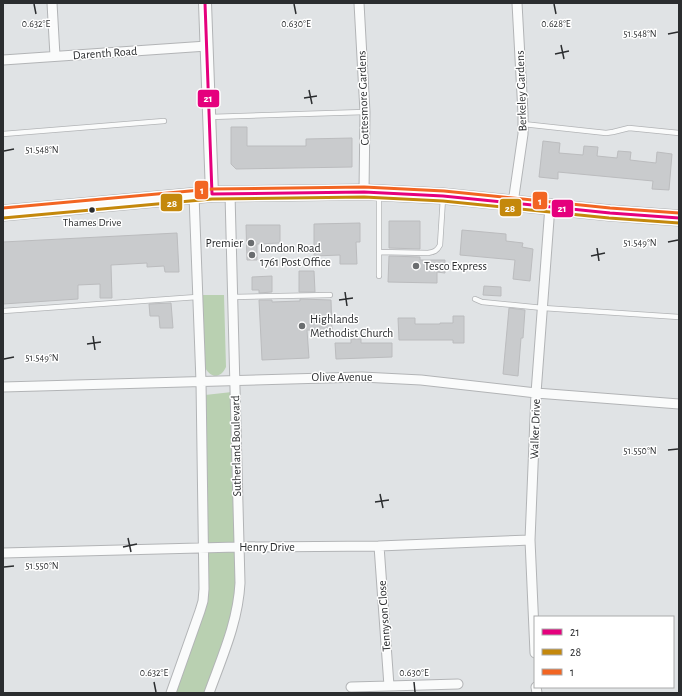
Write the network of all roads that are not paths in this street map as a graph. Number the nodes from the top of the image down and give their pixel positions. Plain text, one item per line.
1 (52, 3) edge
2 (205, 3) edge
3 (359, 3) edge
4 (517, 3) edge
5 (207, 46) junction
6 (55, 56) junction
7 (3, 60) edge
8 (365, 112) junction
9 (210, 117) junction
10 (164, 121) dead end
11 (523, 124) junction
12 (679, 133) edge
13 (3, 134) edge
14 (364, 192) junction
15 (379, 193) junction
16 (212, 194) junction
17 (230, 194) junction
18 (194, 196) junction
19 (443, 196) junction
20 (513, 203) junction
21 (550, 206) junction
22 (3, 213) edge
23 (679, 218) edge
24 (379, 252) junction
25 (379, 276) dead end
26 (330, 295) dead end
27 (197, 297) junction
28 (232, 297) junction
29 (475, 299) dead end
30 (543, 308) junction
31 (3, 311) edge
32 (679, 317) edge
33 (235, 380) junction
34 (201, 382) junction
35 (3, 387) edge
36 (536, 393) junction
37 (679, 404) edge
38 (530, 540) junction
39 (379, 546) junction
40 (238, 547) junction
41 (203, 548) junction
42 (3, 553) edge
43 (534, 630) edge
44 (458, 684) dead end
45 (389, 686) junction
46 (351, 687) dead end
47 (171, 693) edge
48 (209, 693) edge

1 - 6 street
2 - 5 street
3 - 8 street, Cottesmore Gardens
4 - 11 street, Berkeley Gardens
5 - 6 street, Darenth Road
5 - 9 street
6 - 7 street, Darenth Road
8 - 9 lane
8 - 14 street, Cottesmore Gardens
9 - 16 street
10 - 13 lane
11 - 12 lane
11 - 20 street, Berkeley Gardens
14 - 15 main road
14 - 17 main road
15 - 19 main road
15 - 24 lane
16 - 17 main road
16 - 18 main road
17 - 28 street, Sutherland Boulevard
18 - 22 main road
18 - 27 street
19 - 20 main road
19 - 24 lane
20 - 21 main road
21 - 23 main road
21 - 30 street, Walker Drive
24 - 25 lane
26 - 28 lane
27 - 31 lane
27 - 34 street
28 - 33 street, Sutherland Boulevard
29 - 30 lane
30 - 32 lane
30 - 36 street, Walker Drive
33 - 34 street, Olive Avenue
33 - 36 street, Olive Avenue
33 - 40 street, Sutherland Boulevard
34 - 35 street, Olive Avenue
34 - 41 street
36 - 37 street, Olive Avenue
36 - 38 street, Walker Drive
38 - 39 street, Henry Drive
38 - 43 street, Walker Drive
39 - 40 street, Henry Drive
39 - 45 street, Tennyson Close
40 - 41 street, Henry Drive
40 - 48 street, Sutherland Boulevard
41 - 42 street, Henry Drive
41 - 47 street
44 - 45 street
45 - 46 street

